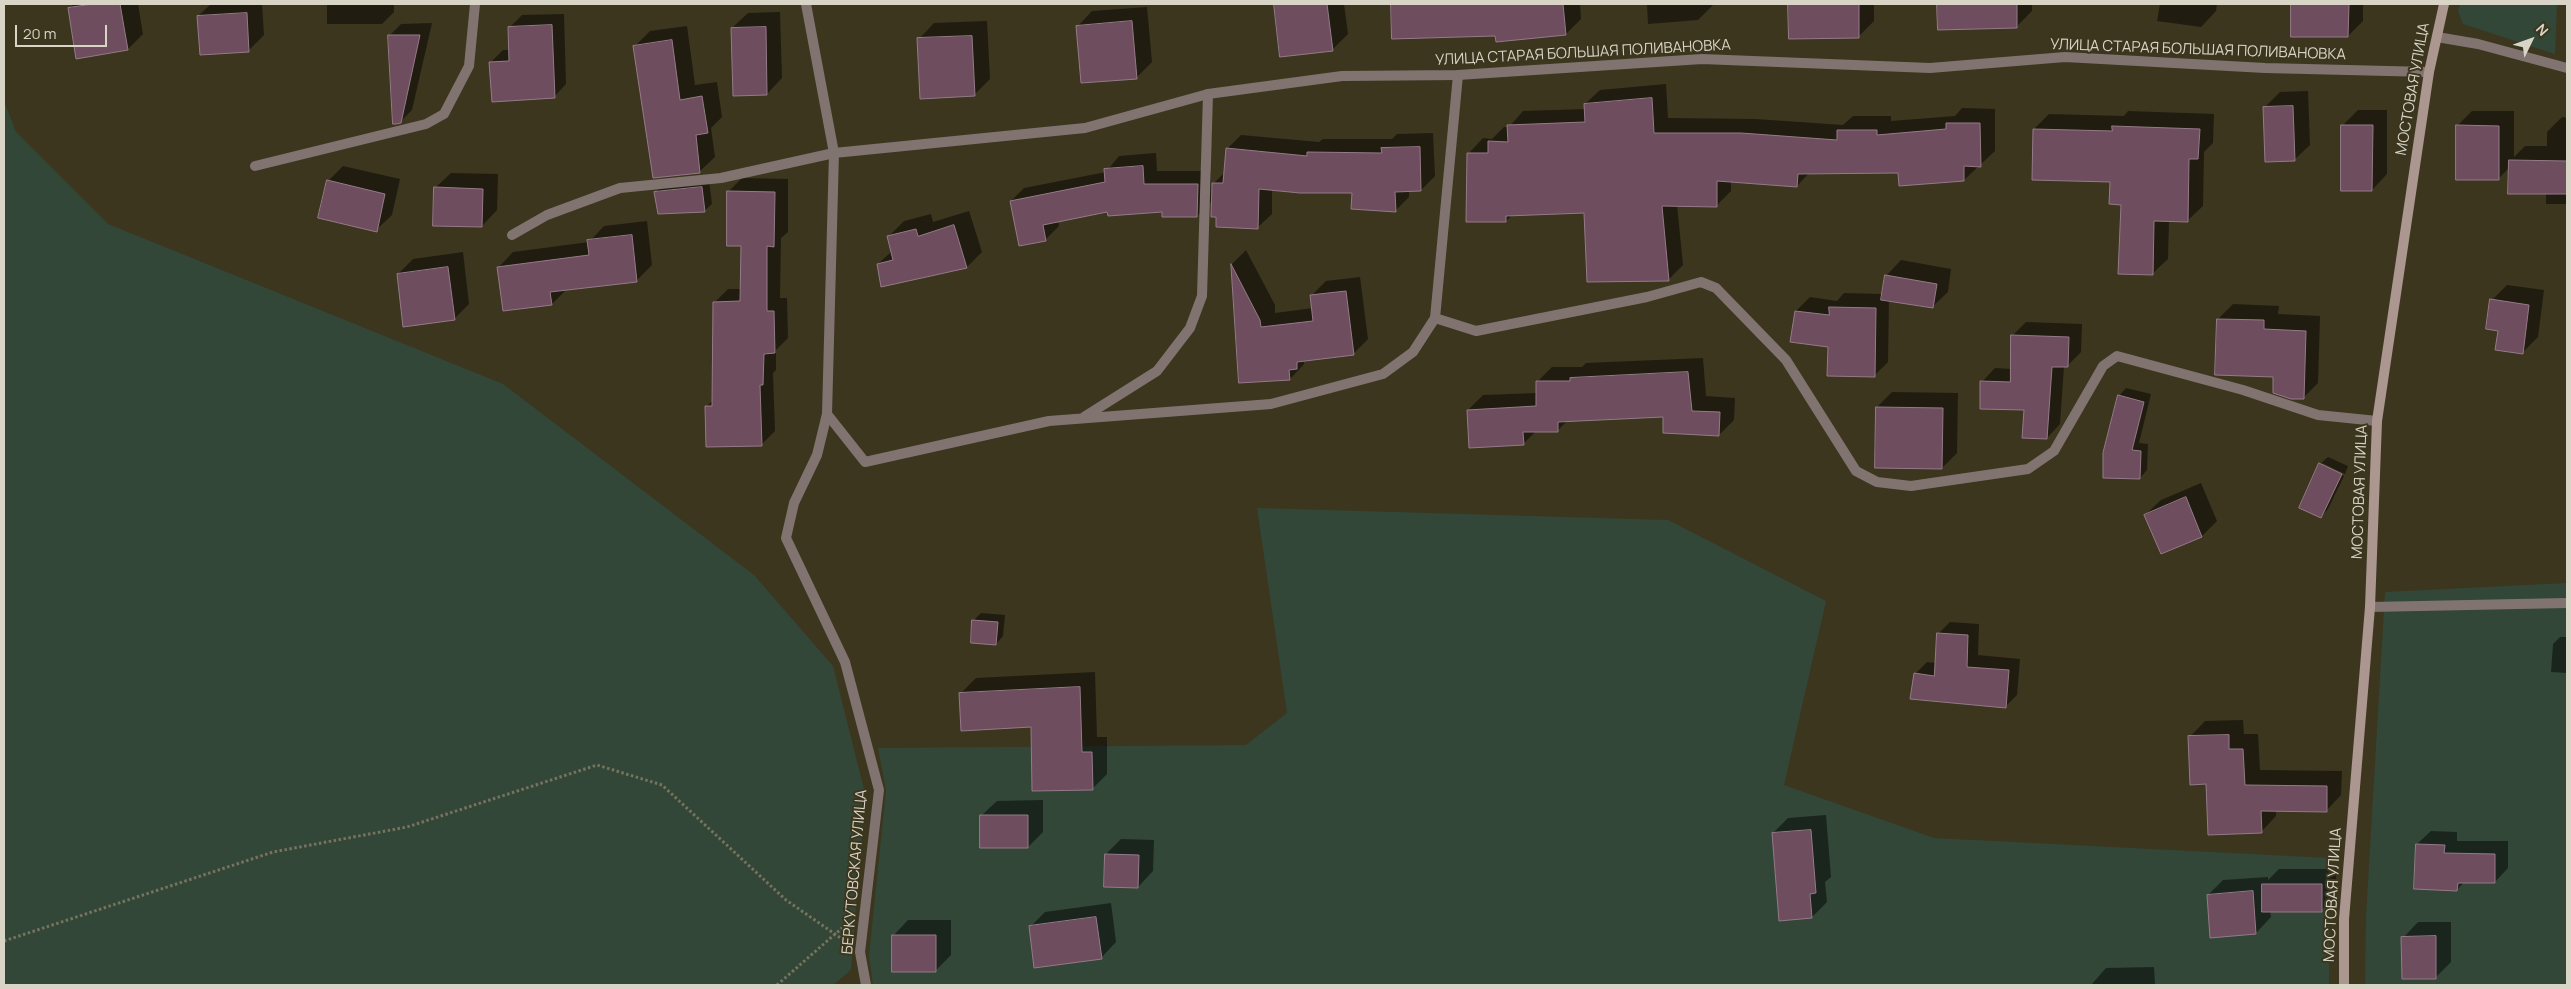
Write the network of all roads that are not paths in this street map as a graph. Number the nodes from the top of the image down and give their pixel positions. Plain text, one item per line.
1 (475, 4) edge
2 (806, 4) edge
3 (2444, 4) edge
4 (2436, 37) junction
5 (2567, 68) edge
6 (2429, 72) junction
7 (1458, 75) junction
8 (1208, 94) junction
9 (834, 153) junction
10 (255, 166) dead end
11 (512, 235) dead end
12 (1435, 318) junction
13 (827, 414) junction
14 (1083, 418) junction
15 (2377, 420) junction
16 (2567, 603) edge
17 (2370, 606) junction
18 (866, 985) edge
19 (2344, 985) edge

1 - 10 street
2 - 9 street
3 - 4 street, МОСТОВАЯ УЛИЦА
4 - 5 street
4 - 6 street, МОСТОВАЯ УЛИЦА
6 - 7 street, УЛИЦА СТАРАЯ БОЛЬШАЯ ПОЛИВАНОВКА
6 - 15 street, МОСТОВАЯ УЛИЦА
7 - 8 street, УЛИЦА СТАРАЯ БОЛЬШАЯ ПОЛИВАНОВКА
7 - 12 street
8 - 9 street, УЛИЦА СТАРАЯ БОЛЬШАЯ ПОЛИВАНОВКА
8 - 14 street
9 - 11 street, УЛИЦА СТАРАЯ БОЛЬШАЯ ПОЛИВАНОВКА
9 - 13 street
12 - 14 street
12 - 15 street
13 - 14 street
13 - 18 street, БЕРКУТОВСКАЯ УЛИЦА
15 - 17 street, МОСТОВАЯ УЛИЦА
16 - 17 street
17 - 19 street, МОСТОВАЯ УЛИЦА

